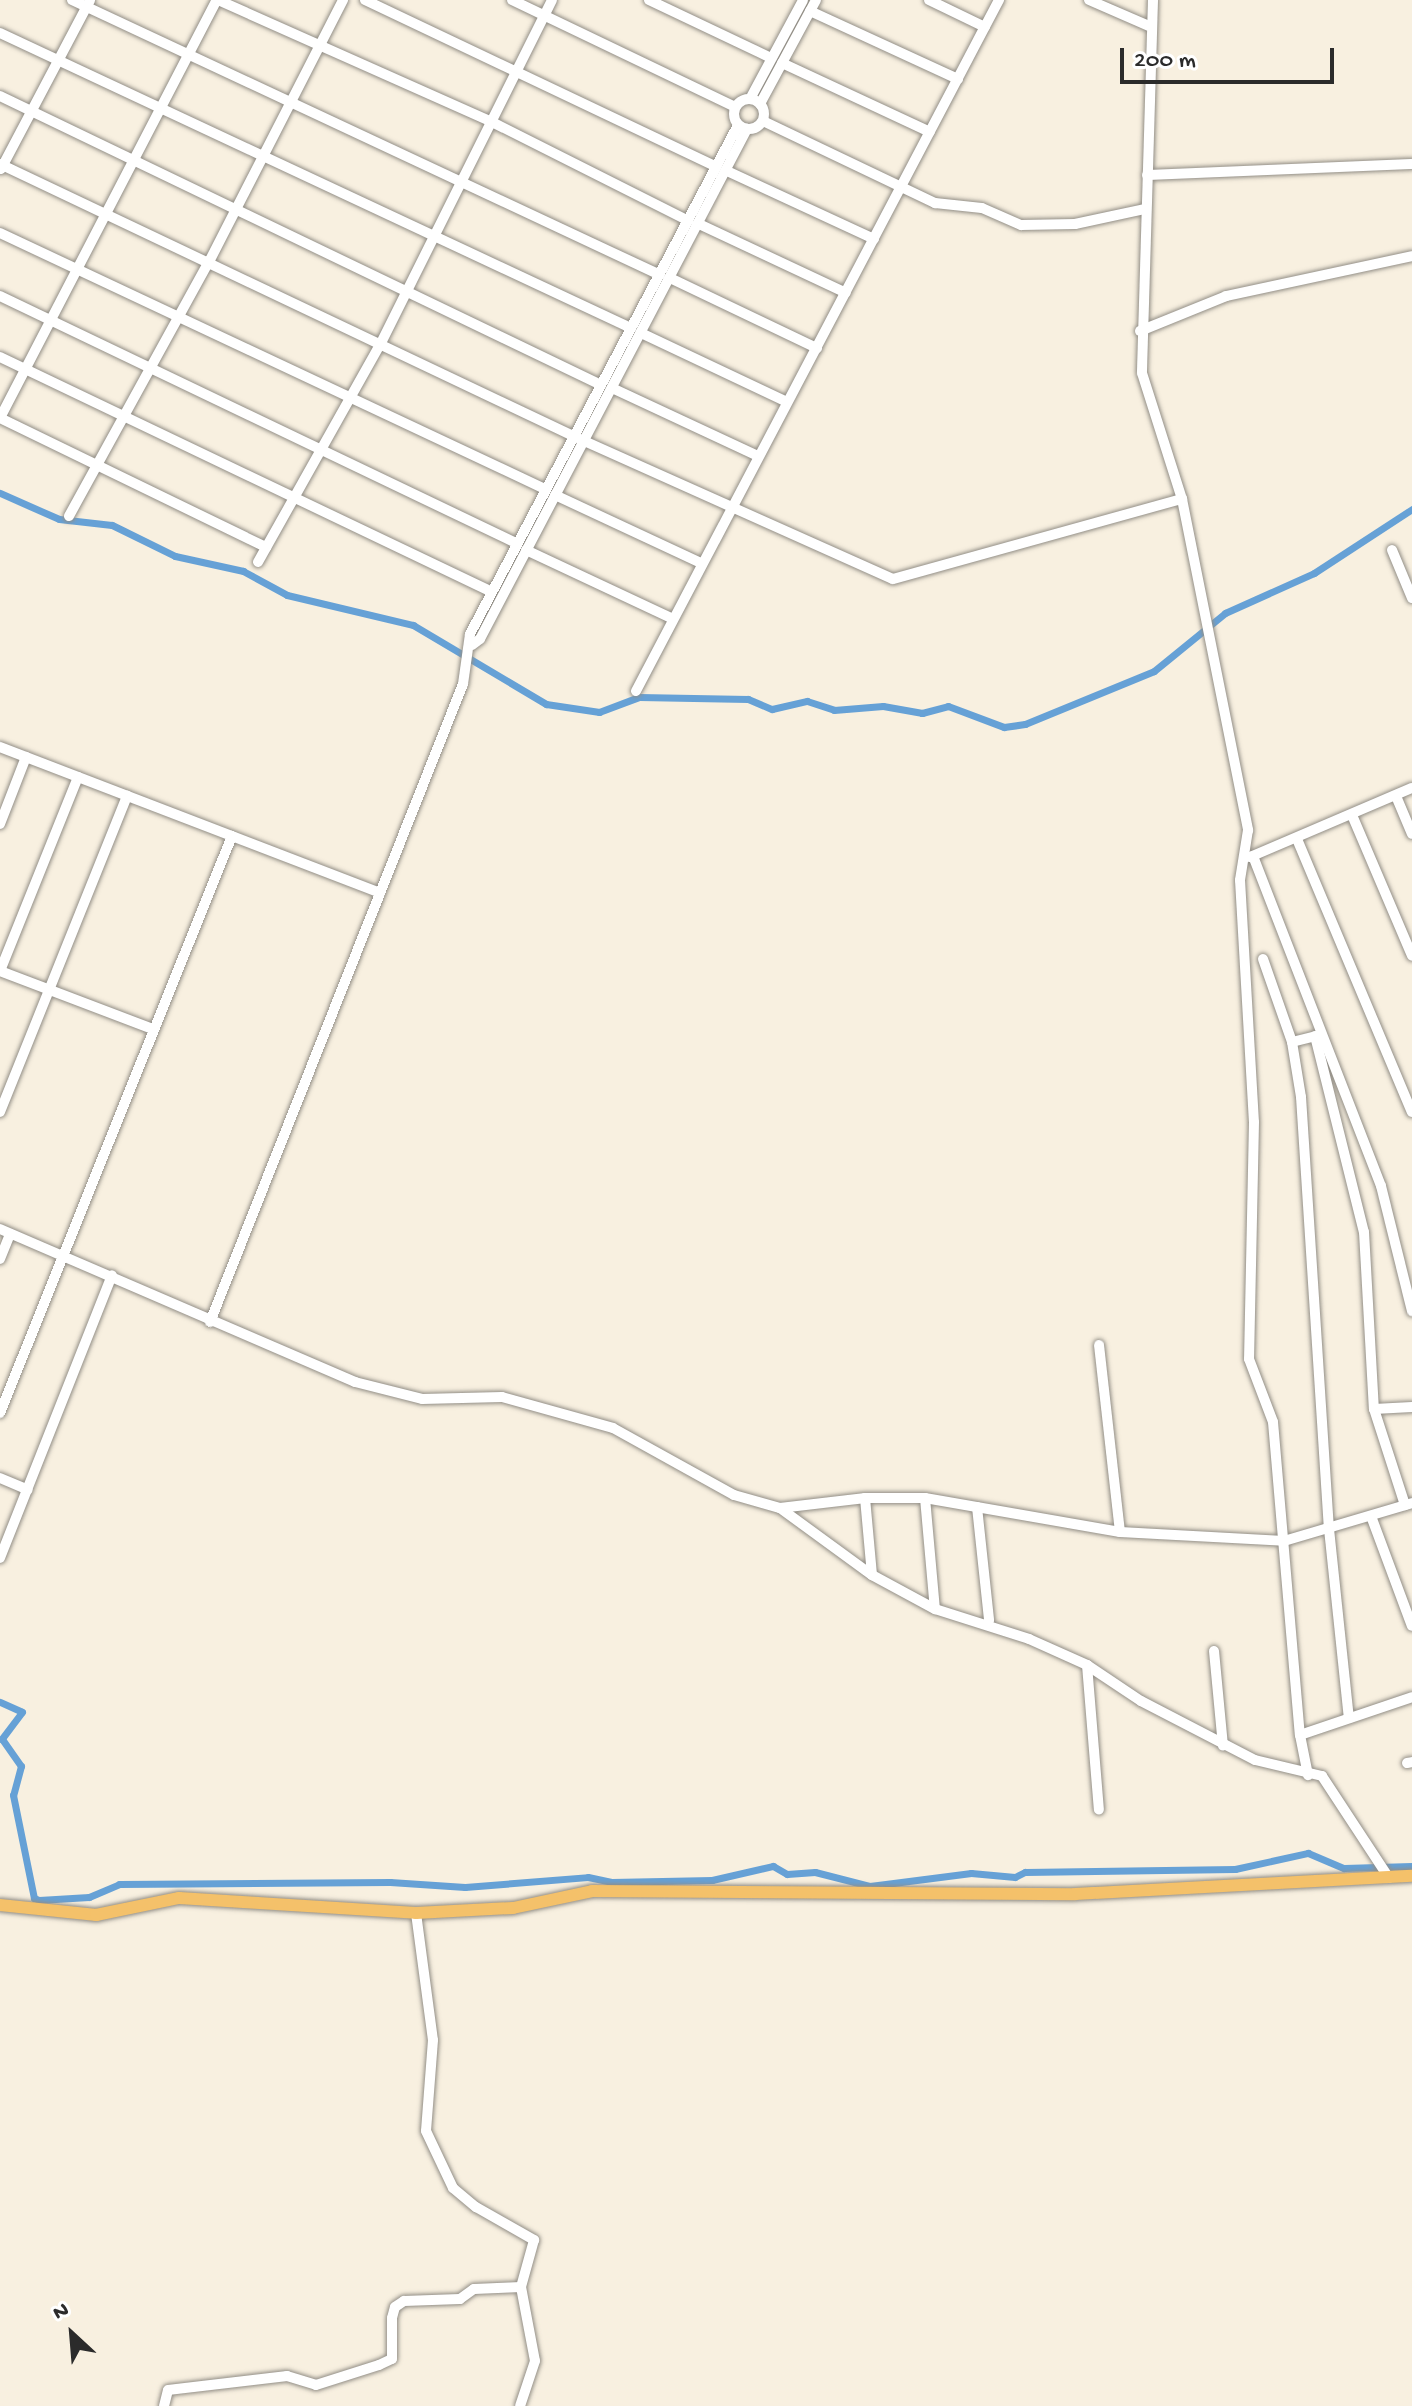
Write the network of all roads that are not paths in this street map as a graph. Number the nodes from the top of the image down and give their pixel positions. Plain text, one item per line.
1 (72, 0) edge
2 (217, 0) edge
3 (343, 0) edge
4 (365, 0) edge
5 (512, 0) edge
6 (552, 0) edge
7 (649, 0) edge
8 (786, 0) edge
9 (816, 0) edge
10 (929, 0) edge
11 (999, 0) edge
12 (1089, 0) edge
13 (1153, 0) edge
14 (88, 3) edge
15 (804, 6) edge
16 (544, 16) junction
17 (1149, 26) junction
18 (985, 27) junction
19 (0, 33) edge
20 (322, 42) junction
21 (191, 55) junction
22 (771, 58) junction
23 (57, 61) junction
24 (782, 63) junction
25 (518, 71) junction
26 (958, 79) junction
27 (0, 96) edge
28 (292, 101) junction
29 (755, 101) junction
30 (161, 107) junction
31 (735, 107) junction
32 (31, 111) junction
33 (763, 121) junction
34 (492, 122) junction
35 (743, 127) junction
36 (930, 132) junction
37 (262, 155) junction
38 (132, 160) junction
39 (1412, 164) edge
40 (1, 167) edge
41 (721, 169) junction
42 (1147, 175) junction
43 (461, 182) junction
44 (902, 185) junction
45 (1145, 209) junction
46 (234, 210) junction
47 (107, 212) junction
48 (694, 223) junction
49 (0, 233) edge
50 (430, 236) junction
51 (874, 239) junction
52 (1412, 256) edge
53 (210, 260) junction
54 (76, 269) junction
55 (665, 276) junction
56 (405, 289) junction
57 (846, 293) junction
58 (0, 296) edge
59 (178, 316) junction
60 (51, 321) junction
61 (636, 331) junction
62 (1140, 331) junction
63 (381, 343) junction
64 (817, 348) junction
65 (0, 357) edge
66 (152, 367) junction
67 (24, 368) junction
68 (607, 386) junction
69 (349, 397) junction
70 (787, 402) junction
71 (124, 413) junction
72 (0, 418) edge
73 (579, 439) junction
74 (323, 448) junction
75 (758, 456) junction
76 (96, 466) junction
77 (550, 492) junction
78 (294, 495) junction
79 (1182, 499) junction
80 (730, 506) junction
81 (69, 516) dead end
82 (521, 546) junction
83 (266, 547) junction
84 (1392, 550) dead end
85 (258, 562) dead end
86 (701, 563) junction
87 (492, 592) junction
88 (1412, 598) edge
89 (673, 619) junction
90 (472, 650) junction
91 (636, 691) dead end
92 (0, 747) edge
93 (26, 757) junction
94 (78, 777) junction
95 (1412, 788) edge
96 (127, 796) junction
97 (1396, 796) junction
98 (1352, 815) junction
99 (0, 824) edge
100 (1412, 834) edge
101 (232, 836) junction
102 (1297, 839) junction
103 (1249, 858) junction
104 (380, 893) junction
105 (1412, 956) edge
106 (1263, 959) dead end
107 (49, 988) junction
108 (153, 1029) junction
109 (1320, 1035) junction
110 (1292, 1042) junction
111 (0, 1112) edge
112 (1412, 1112) edge
113 (5, 1232) edge
114 (63, 1255) junction
115 (0, 1259) edge
116 (112, 1275) junction
117 (1412, 1311) edge
118 (210, 1322) junction
119 (1099, 1345) dead end
120 (1412, 1407) edge
121 (1374, 1409) junction
122 (0, 1413) edge
123 (0, 1478) edge
124 (28, 1490) junction
125 (865, 1498) junction
126 (925, 1498) junction
127 (1408, 1504) edge
128 (977, 1507) junction
129 (780, 1508) junction
130 (1371, 1516) junction
131 (1329, 1529) junction
132 (1120, 1532) junction
133 (1284, 1541) junction
134 (0, 1558) edge
135 (872, 1575) junction
136 (935, 1609) junction
137 (989, 1620) dead end
138 (1412, 1626) edge
139 (1214, 1651) dead end
140 (1087, 1665) junction
141 (1412, 1697) edge
142 (1349, 1718) junction
143 (1300, 1735) junction
144 (1223, 1746) junction
145 (1308, 1775) junction
146 (1099, 1810) dead end
147 (1412, 1876) edge
148 (1389, 1878) junction
149 (0, 1905) edge
150 (416, 1913) junction
151 (521, 2287) junction
152 (164, 2406) edge
153 (520, 2406) edge

1 - 14 street
2 - 20 street
2 - 21 street
3 - 20 street
4 - 25 street
5 - 16 street
6 - 16 street
7 - 22 street
8 - 15 street
9 - 15 street
10 - 18 street
11 - 18 street
12 - 17 street
13 - 17 street
14 - 21 street
14 - 23 street
15 - 22 street
15 - 24 street
15 - 26 street
16 - 25 street
16 - 31 street
17 - 42 street
18 - 26 street
19 - 23 street
20 - 28 street
20 - 34 street
21 - 28 street
21 - 30 street
22 - 29 street
23 - 30 street
23 - 32 street
24 - 29 street
24 - 36 street
25 - 34 street
25 - 41 street
26 - 36 street
27 - 32 street
28 - 37 street
28 - 43 street
29 - 31 street
29 - 33 street
30 - 37 street
30 - 38 street
31 - 35 street
32 - 38 street
32 - 40 street
33 - 35 street
33 - 44 street
34 - 43 street
34 - 48 street
35 - 41 street
36 - 44 street
37 - 46 street
37 - 50 street
38 - 46 street
38 - 47 street
39 - 42 street
40 - 47 street
41 - 48 street
41 - 51 street
42 - 45 street
43 - 50 street
43 - 55 street
44 - 45 street
44 - 51 street
45 - 62 street
46 - 53 street
46 - 56 street
47 - 53 street
47 - 54 street
48 - 55 street
48 - 57 street
49 - 54 street
50 - 56 street
50 - 61 street
51 - 57 street
52 - 62 street
53 - 59 street
53 - 63 street
54 - 59 street
54 - 60 street
55 - 61 street
55 - 64 street
56 - 63 street
56 - 68 street
57 - 64 street
58 - 60 street
59 - 66 street
59 - 69 street
60 - 66 street
60 - 67 street
61 - 68 street
61 - 70 street
62 - 79 street
63 - 69 street
63 - 73 street
64 - 70 street
65 - 67 street
66 - 71 street
66 - 74 street
67 - 71 street
67 - 72 street
68 - 73 street
68 - 75 street
69 - 74 street
69 - 77 street
70 - 75 street
71 - 76 street
71 - 78 street
72 - 76 street
73 - 77 street
73 - 80 street
74 - 78 street
74 - 82 street
75 - 80 street
76 - 81 street
76 - 83 street
77 - 82 street
77 - 86 street
78 - 83 street
78 - 87 street
79 - 80 street
79 - 103 street
80 - 86 street
82 - 87 street
82 - 89 street
82 - 90 street
83 - 85 street
84 - 88 street
86 - 89 street
87 - 90 street
89 - 91 street
90 - 104 street
92 - 93 street
93 - 94 street
93 - 99 street
94 - 96 street
94 - 107 street
95 - 97 street
96 - 101 street
96 - 107 street
97 - 98 street
97 - 100 street
98 - 102 street
98 - 105 street
101 - 104 street
101 - 108 street
102 - 103 street
102 - 112 street
103 - 109 street
103 - 133 street
104 - 118 street
106 - 110 street
107 - 108 street
107 - 111 street
108 - 114 street
109 - 110 street
109 - 117 street
109 - 121 street
110 - 131 street
113 - 114 street
113 - 115 street
114 - 116 street
114 - 122 street
116 - 118 street
116 - 124 street
118 - 129 street
119 - 132 street
120 - 121 street
121 - 127 street
123 - 124 street
124 - 134 street
125 - 126 street
125 - 129 street
125 - 135 street
126 - 128 street
126 - 136 street
127 - 130 street
128 - 132 street
128 - 137 street
129 - 135 street
130 - 131 street
130 - 138 street
131 - 133 street
131 - 142 street
132 - 133 street
133 - 143 street
135 - 136 street
136 - 140 street
139 - 144 street
140 - 144 street
140 - 146 street
141 - 142 street
142 - 143 street
143 - 145 street
144 - 145 street
145 - 148 street
147 - 148 main road
148 - 150 main road
149 - 150 main road
150 - 151 street
151 - 152 street
151 - 153 street

